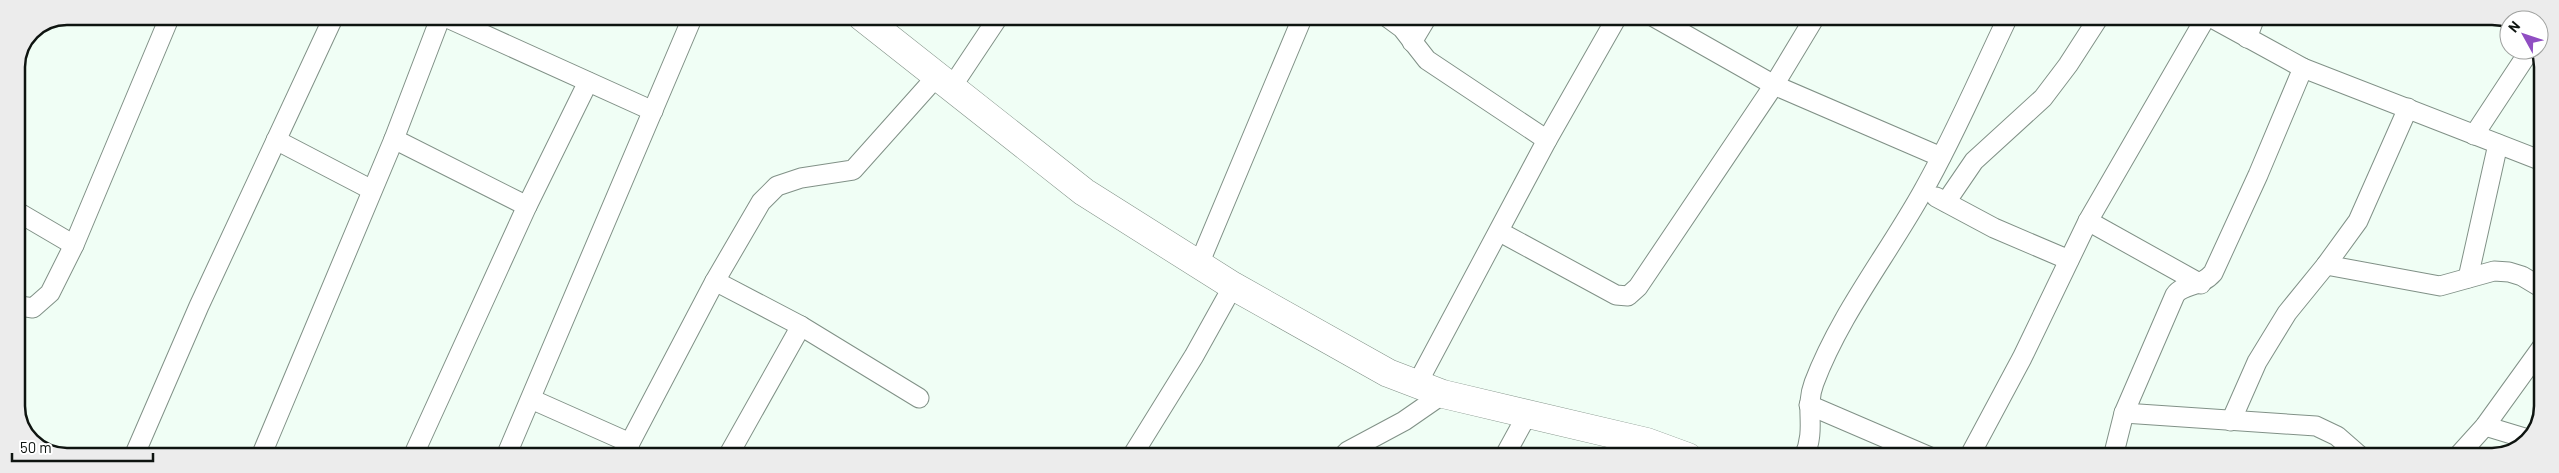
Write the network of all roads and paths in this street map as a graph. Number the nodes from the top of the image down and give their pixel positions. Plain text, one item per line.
1 (166, 25) edge
2 (330, 25) edge
3 (438, 25) edge
4 (462, 25) edge
5 (689, 25) edge
6 (872, 25) edge
7 (992, 25) edge
8 (1299, 25) edge
9 (1398, 25) edge
10 (1422, 25) edge
11 (1612, 25) edge
12 (1670, 25) edge
13 (1810, 25) edge
14 (2004, 25) edge
15 (2094, 25) edge
16 (2203, 25) edge
17 (2223, 25) edge
18 (2252, 25) edge
19 (2247, 38) junction
20 (1412, 42) junction
21 (2523, 60) edge
22 (2303, 68) junction
23 (588, 82) junction
24 (944, 82) junction
25 (1774, 85) junction
26 (2408, 108) junction
27 (653, 111) junction
28 (2474, 136) junction
29 (394, 139) junction
30 (276, 140) junction
31 (1547, 140) junction
32 (2498, 144) junction
33 (1941, 157) junction
34 (2534, 158) edge
35 (372, 190) junction
36 (1923, 191) junction
37 (1946, 202) junction
38 (527, 206) junction
39 (25, 216) edge
40 (2088, 221) junction
41 (1500, 232) junction
42 (74, 245) junction
43 (2069, 260) junction
44 (1199, 264) junction
45 (2326, 265) junction
46 (2468, 278) junction
47 (714, 281) junction
48 (2534, 283) edge
49 (2201, 284) junction
50 (1233, 286) junction
51 (25, 308) edge
52 (802, 326) junction
53 (2534, 359) edge
54 (1417, 384) junction
55 (1444, 394) junction
56 (919, 398) dead end
57 (530, 399) junction
58 (1809, 405) junction
59 (2124, 413) junction
60 (1526, 415) junction
61 (2230, 421) junction
62 (2485, 426) junction
63 (2518, 439) edge
64 (137, 448) edge
65 (264, 448) edge
66 (417, 448) edge
67 (509, 448) edge
68 (623, 448) edge
69 (628, 448) edge
70 (733, 448) edge
71 (1137, 448) edge
72 (1354, 448) edge
73 (1508, 448) edge
74 (1663, 448) edge
75 (1807, 448) edge
76 (1909, 448) edge
77 (1974, 448) edge
78 (2115, 448) edge
79 (2351, 448) edge
80 (2465, 448) edge

1 - 42 street
2 - 30 street
3 - 29 street
4 - 23 street
5 - 27 street
6 - 24 street
7 - 24 street
8 - 44 street
9 - 20 street
10 - 20 street
11 - 31 street
12 - 25 street
13 - 25 street
14 - 33 street
15 - 37 street
16 - 40 street
17 - 19 street
18 - 19 street
19 - 22 street
20 - 31 street
21 - 28 street
22 - 26 street
22 - 49 street
23 - 27 street
23 - 38 street
24 - 44 street
24 - 47 street
25 - 33 street
25 - 41 street
26 - 28 street
26 - 45 street
27 - 57 street
28 - 32 street
29 - 35 street
29 - 38 street
30 - 35 street
30 - 64 street
31 - 41 street
32 - 34 street
32 - 46 street
33 - 36 street
35 - 65 street
36 - 37 street
36 - 58 street
37 - 43 street
38 - 66 street
39 - 42 street
40 - 43 street
40 - 49 street
41 - 54 street
42 - 51 street
43 - 77 street
44 - 50 street
45 - 46 street
45 - 61 street
46 - 48 street
47 - 52 street
47 - 69 street
49 - 59 street
50 - 54 street
50 - 71 street
52 - 56 street
52 - 70 street
53 - 62 street
54 - 55 street
55 - 60 street
55 - 72 street
57 - 67 street
57 - 68 street
58 - 75 street
58 - 76 street
59 - 61 street
59 - 78 street
60 - 73 street
60 - 74 street
61 - 79 street
62 - 63 street
62 - 80 street

